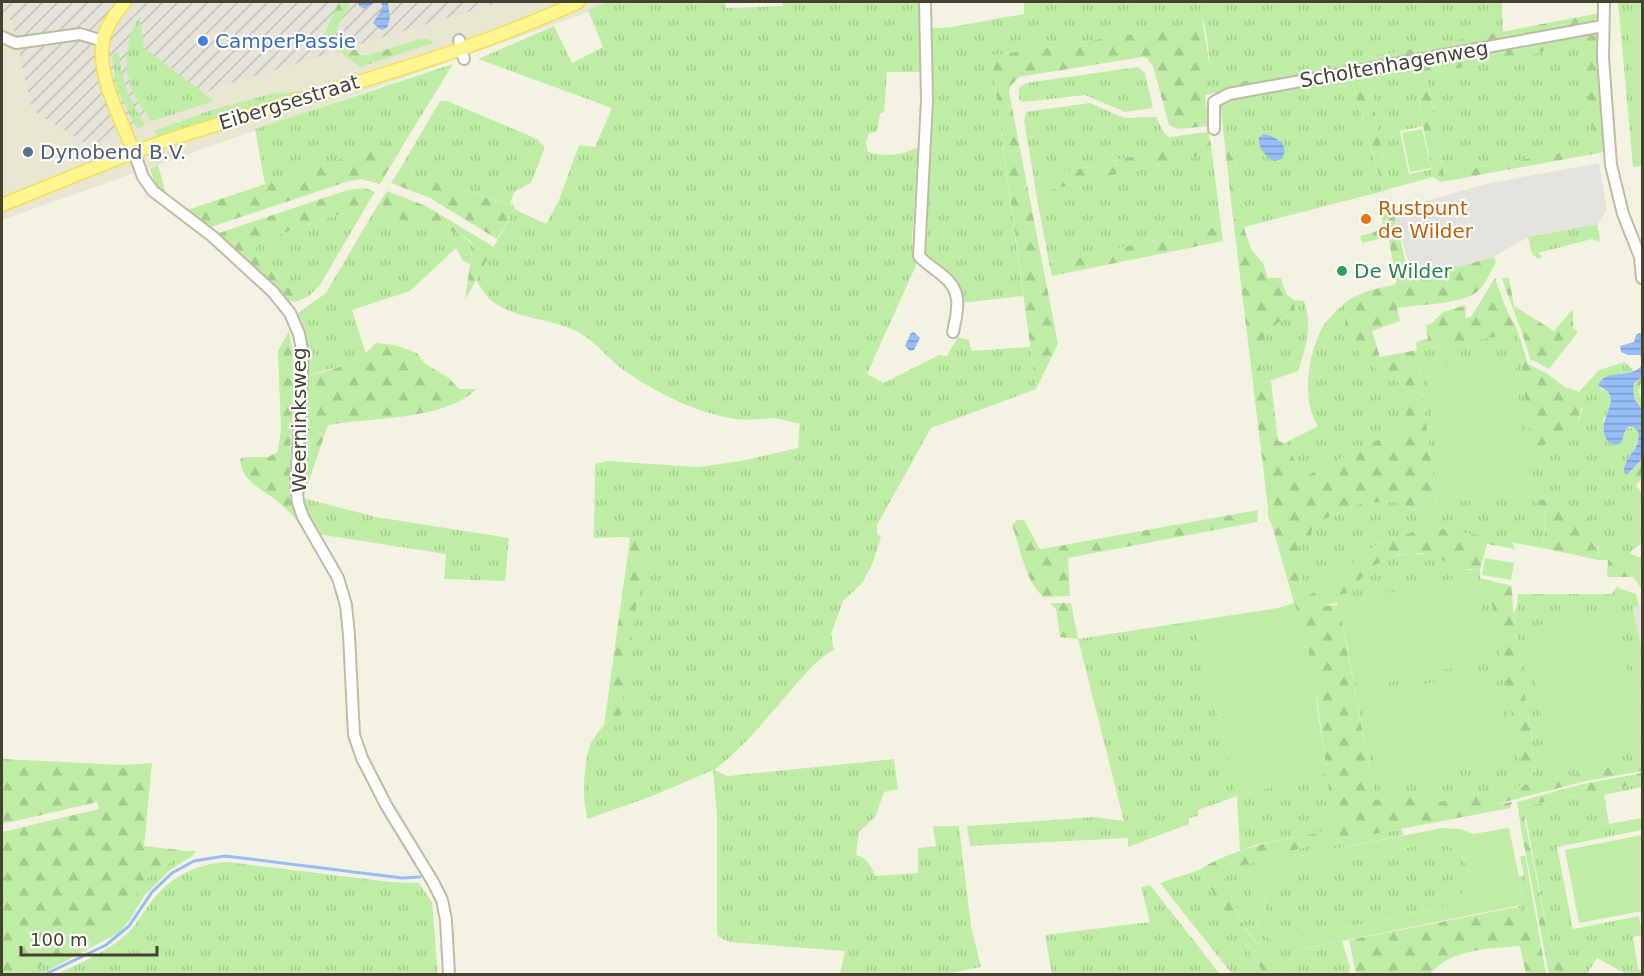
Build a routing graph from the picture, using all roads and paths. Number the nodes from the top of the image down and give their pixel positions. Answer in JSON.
{"nodes":[{"id":1,"x":125,"y":2,"type":"edge"},
{"id":2,"x":925,"y":2,"type":"edge"},
{"id":3,"x":1604,"y":2,"type":"edge"},
{"id":4,"x":572,"y":6,"type":"edge"},
{"id":5,"x":1603,"y":26,"type":"junction"},
{"id":6,"x":2,"y":37,"type":"edge"},
{"id":7,"x":103,"y":40,"type":"junction"},
{"id":8,"x":1214,"y":129,"type":"dead end"},
{"id":9,"x":134,"y":152,"type":"junction"},
{"id":10,"x":2,"y":205,"type":"edge"},
{"id":11,"x":1642,"y":278,"type":"edge"},
{"id":12,"x":953,"y":332,"type":"dead end"},
{"id":13,"x":449,"y":975,"type":"edge"}],
"edges":[{"from":1,"to":7,"type":"main road"},
{"from":2,"to":12,"type":"street"},
{"from":3,"to":5,"type":"street"},
{"from":4,"to":9,"type":"main road","name":"Eibergsestraat"},
{"from":5,"to":8,"type":"street","name":"Scholtenhagenweg"},
{"from":5,"to":11,"type":"street"},
{"from":6,"to":7,"type":"street"},
{"from":7,"to":9,"type":"main road"},
{"from":9,"to":10,"type":"main road","name":"Eibergsestraat"},
{"from":9,"to":13,"type":"street","name":"Weerninksweg"}]}
